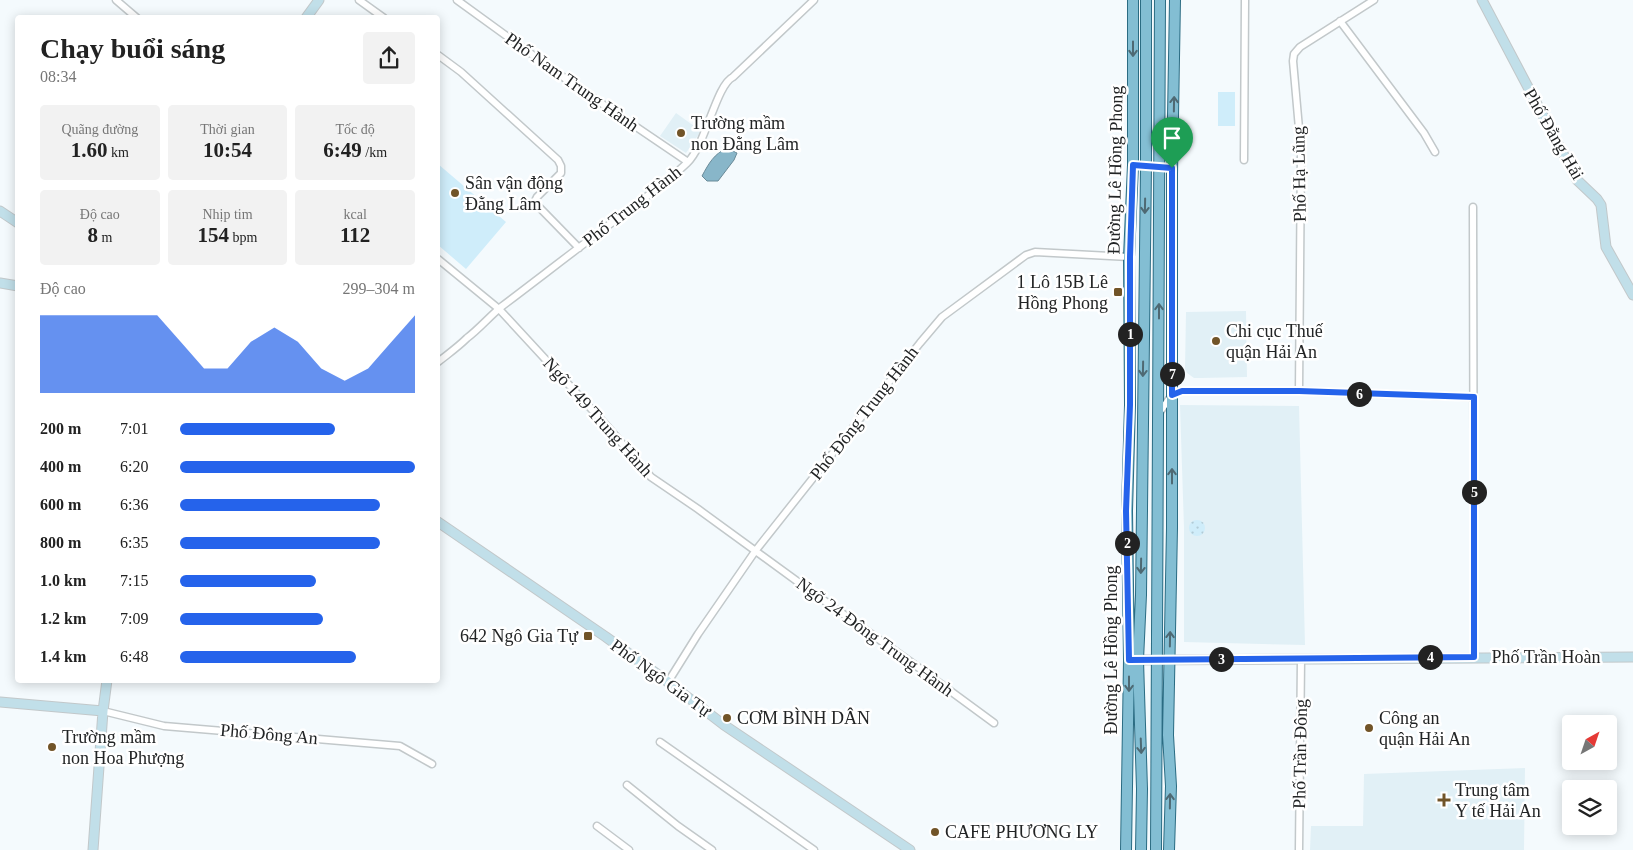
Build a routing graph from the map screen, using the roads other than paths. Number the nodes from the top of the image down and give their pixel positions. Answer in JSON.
{"nodes":[{"id":1,"x":116,"y":0,"type":"edge"},
{"id":2,"x":319,"y":0,"type":"edge"},
{"id":3,"x":359,"y":0,"type":"edge"},
{"id":4,"x":457,"y":0,"type":"edge"},
{"id":5,"x":814,"y":0,"type":"edge"},
{"id":6,"x":1133,"y":0,"type":"edge"},
{"id":7,"x":1146,"y":0,"type":"edge"},
{"id":8,"x":1160,"y":0,"type":"edge"},
{"id":9,"x":1175,"y":0,"type":"edge"},
{"id":10,"x":1245,"y":0,"type":"edge"},
{"id":11,"x":1374,"y":0,"type":"edge"},
{"id":12,"x":1482,"y":0,"type":"edge"},
{"id":13,"x":134,"y":15,"type":"edge"},
{"id":14,"x":308,"y":15,"type":"edge"},
{"id":15,"x":380,"y":15,"type":"edge"},
{"id":16,"x":1340,"y":21,"type":"junction"},
{"id":17,"x":440,"y":56,"type":"edge"},
{"id":18,"x":1435,"y":152,"type":"dead end"},
{"id":19,"x":1244,"y":160,"type":"dead end"},
{"id":20,"x":688,"y":162,"type":"junction"},
{"id":21,"x":1133,"y":165,"type":"junction"},
{"id":22,"x":1146,"y":166,"type":"junction"},
{"id":23,"x":1159,"y":167,"type":"junction"},
{"id":24,"x":1172,"y":168,"type":"junction"},
{"id":25,"x":1473,"y":207,"type":"dead end"},
{"id":26,"x":0,"y":211,"type":"edge"},
{"id":27,"x":15,"y":221,"type":"edge"},
{"id":28,"x":579,"y":248,"type":"junction"},
{"id":29,"x":1130,"y":257,"type":"junction"},
{"id":30,"x":440,"y":261,"type":"edge"},
{"id":31,"x":0,"y":283,"type":"edge"},
{"id":32,"x":15,"y":286,"type":"edge"},
{"id":33,"x":1633,"y":295,"type":"edge"},
{"id":34,"x":499,"y":308,"type":"junction"},
{"id":35,"x":440,"y":360,"type":"edge"},
{"id":36,"x":1299,"y":391,"type":"junction"},
{"id":37,"x":1172,"y":395,"type":"junction"},
{"id":38,"x":1474,"y":397,"type":"junction"},
{"id":39,"x":1158,"y":414,"type":"junction"},
{"id":40,"x":440,"y":523,"type":"edge"},
{"id":41,"x":756,"y":550,"type":"junction"},
{"id":42,"x":1474,"y":657,"type":"junction"},
{"id":43,"x":1633,"y":657,"type":"edge"},
{"id":44,"x":1169,"y":659,"type":"junction"},
{"id":45,"x":1301,"y":659,"type":"junction"},
{"id":46,"x":1134,"y":660,"type":"junction"},
{"id":47,"x":1156,"y":660,"type":"junction"},
{"id":48,"x":668,"y":682,"type":"junction"},
{"id":49,"x":107,"y":683,"type":"edge"},
{"id":50,"x":0,"y":702,"type":"edge"},
{"id":51,"x":103,"y":711,"type":"junction"},
{"id":52,"x":994,"y":724,"type":"dead end"},
{"id":53,"x":660,"y":742,"type":"dead end"},
{"id":54,"x":432,"y":764,"type":"dead end"},
{"id":55,"x":627,"y":785,"type":"dead end"},
{"id":56,"x":598,"y":826,"type":"dead end"},
{"id":57,"x":93,"y":850,"type":"edge"},
{"id":58,"x":629,"y":850,"type":"edge"},
{"id":59,"x":712,"y":850,"type":"edge"},
{"id":60,"x":814,"y":850,"type":"edge"},
{"id":61,"x":910,"y":850,"type":"edge"},
{"id":62,"x":1126,"y":850,"type":"edge"},
{"id":63,"x":1141,"y":850,"type":"edge"},
{"id":64,"x":1156,"y":850,"type":"edge"},
{"id":65,"x":1169,"y":850,"type":"edge"},
{"id":66,"x":1299,"y":850,"type":"edge"}],
"edges":[{"from":1,"to":13,"type":"street"},
{"from":2,"to":14,"type":"street"},
{"from":3,"to":15,"type":"street"},
{"from":4,"to":20,"type":"street","name":"Phố Nam Trung Hành"},
{"from":5,"to":20,"type":"street","name":"Phố Trung Hành"},
{"from":6,"to":21,"type":"main road","name":"Đường Lê Hồng Phong","one_way":true},
{"from":7,"to":22,"type":"main road","name":"Đường Lê Hồng Phong"},
{"from":8,"to":23,"type":"main road"},
{"from":24,"to":9,"type":"main road","one_way":true},
{"from":10,"to":19,"type":"street"},
{"from":11,"to":16,"type":"street","name":"Phố Hạ Lũng"},
{"from":12,"to":33,"type":"street","name":"Phố Đằng Hải"},
{"from":16,"to":18,"type":"street"},
{"from":16,"to":36,"type":"street","name":"Phố Hạ Lũng"},
{"from":17,"to":28,"type":"street"},
{"from":20,"to":28,"type":"street","name":"Phố Trung Hành"},
{"from":21,"to":22,"type":"main road"},
{"from":21,"to":29,"type":"main road","name":"Đường Lê Hồng Phong"},
{"from":22,"to":23,"type":"main road"},
{"from":22,"to":46,"type":"main road","name":"Đường Lê Hồng Phong","one_way":true},
{"from":23,"to":24,"type":"main road"},
{"from":39,"to":23,"type":"main road","one_way":true},
{"from":24,"to":37,"type":"main road"},
{"from":25,"to":38,"type":"street"},
{"from":26,"to":27,"type":"street"},
{"from":28,"to":34,"type":"street","name":"Phố Trung Hành"},
{"from":29,"to":41,"type":"street","name":"Phố Đông Trung Hành"},
{"from":29,"to":46,"type":"main road","name":"Đường Lê Hồng Phong"},
{"from":30,"to":34,"type":"street","name":"Ngõ 149 Trung Hành"},
{"from":31,"to":32,"type":"street"},
{"from":34,"to":35,"type":"street","name":"Phố Trung Hành"},
{"from":34,"to":41,"type":"street","name":"Ngõ 149 Trung Hành"},
{"from":36,"to":37,"type":"street"},
{"from":36,"to":38,"type":"street"},
{"from":37,"to":39,"type":"street"},
{"from":44,"to":37,"type":"main road","one_way":true},
{"from":38,"to":42,"type":"street"},
{"from":39,"to":47,"type":"main road"},
{"from":40,"to":48,"type":"street","name":"Phố Ngô Gia Tự"},
{"from":41,"to":48,"type":"street","name":"Phố Đông Trung Hành"},
{"from":41,"to":52,"type":"street","name":"Ngõ 24 Đông Trung Hành"},
{"from":42,"to":43,"type":"street","name":"Phố Trần Hoàn"},
{"from":42,"to":45,"type":"street","name":"Phố Trần Hoàn"},
{"from":44,"to":45,"type":"street","name":"Phố Trần Hoàn"},
{"from":44,"to":47,"type":"street","name":"Phố Trần Hoàn"},
{"from":65,"to":44,"type":"main road","one_way":true},
{"from":45,"to":66,"type":"street","name":"Phố Trần Đông"},
{"from":46,"to":47,"type":"street","name":"Phố Trần Hoàn"},
{"from":46,"to":62,"type":"main road","name":"Đường Lê Hồng Phong","one_way":true},
{"from":46,"to":63,"type":"main road","name":"Đường Lê Hồng Phong","one_way":true},
{"from":47,"to":64,"type":"main road"},
{"from":48,"to":61,"type":"street","name":"Phố Ngô Gia Tự"},
{"from":49,"to":51,"type":"street"},
{"from":50,"to":51,"type":"street"},
{"from":51,"to":54,"type":"street","name":"Phố Đông An"},
{"from":51,"to":57,"type":"street"},
{"from":53,"to":60,"type":"street"},
{"from":55,"to":59,"type":"street"},
{"from":56,"to":58,"type":"street"}]}
